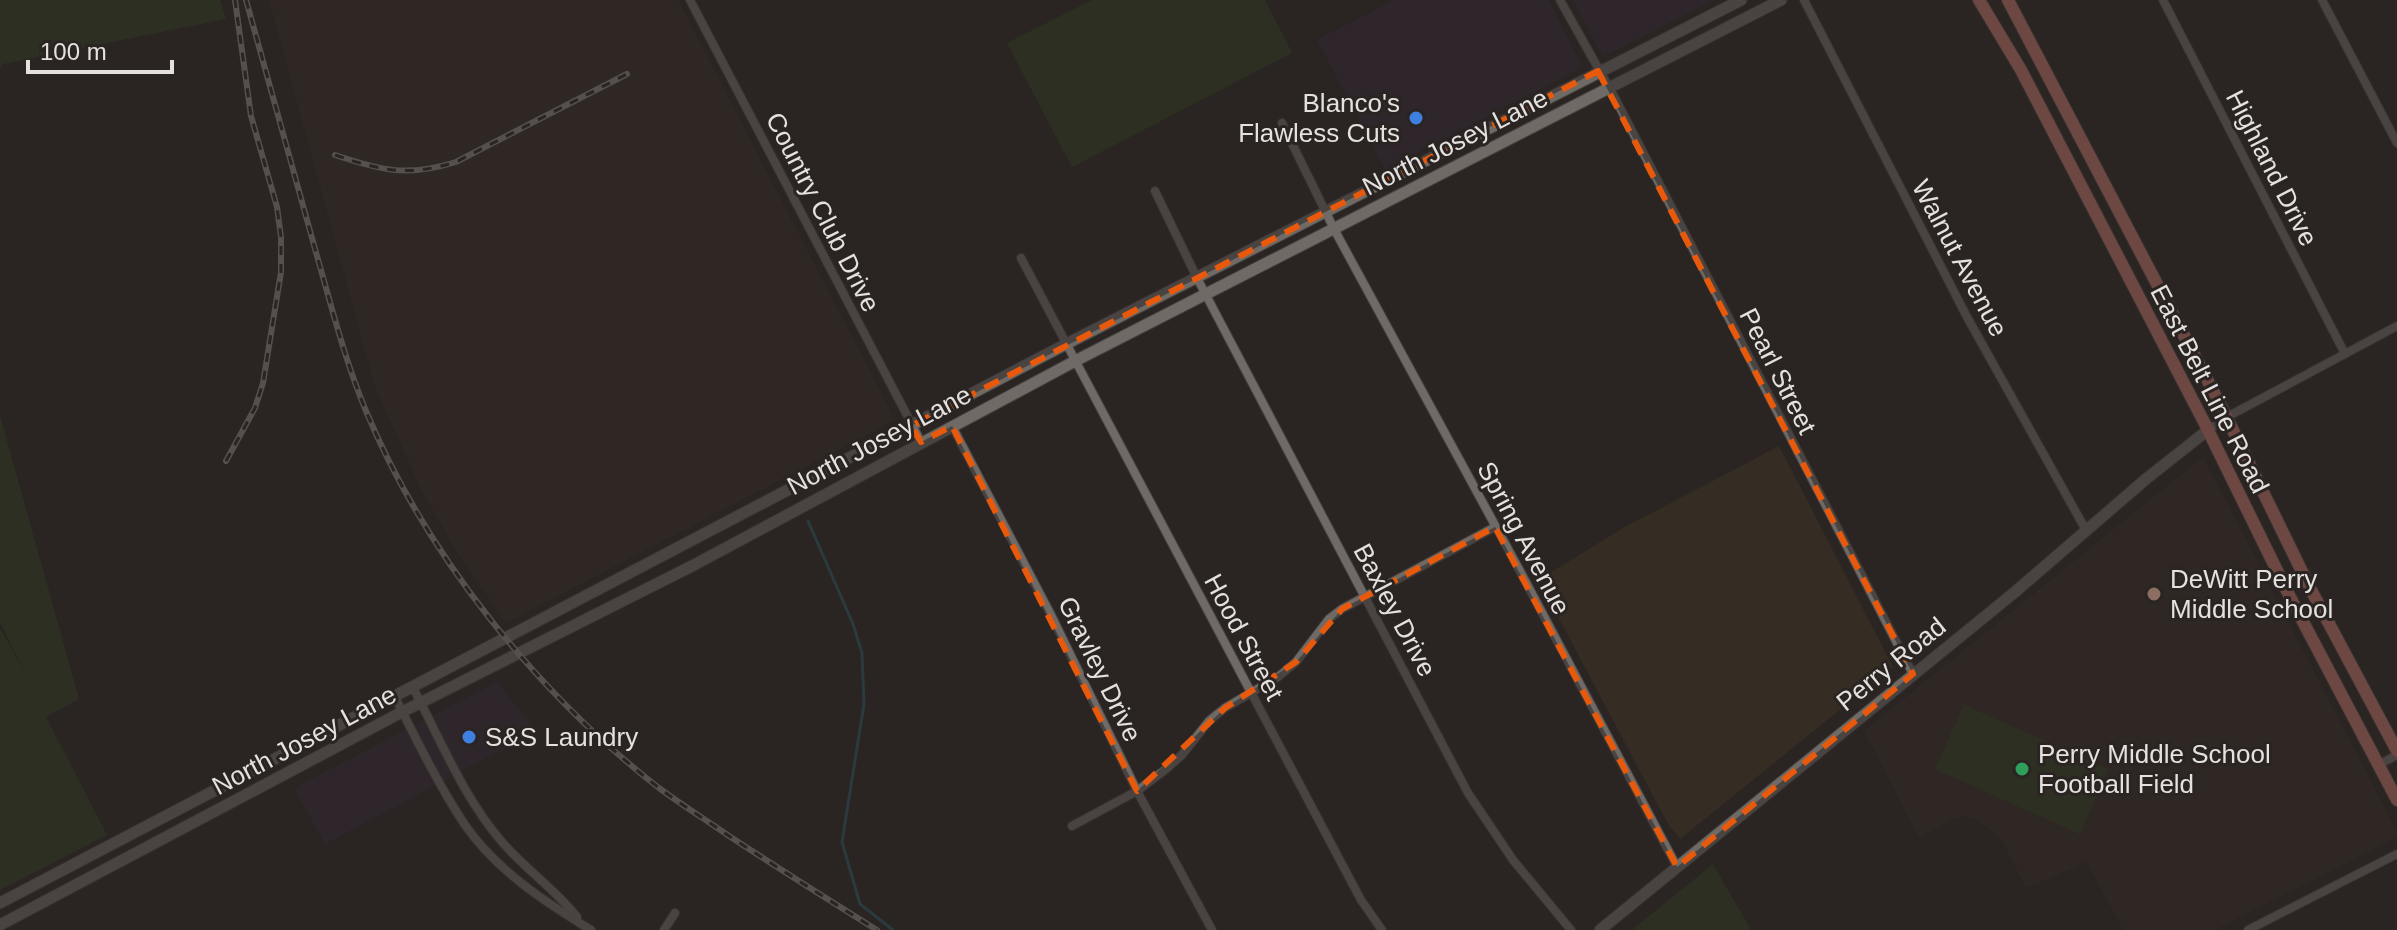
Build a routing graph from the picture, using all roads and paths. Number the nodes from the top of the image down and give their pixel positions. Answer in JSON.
{"nodes":[{"id":1,"x":690,"y":0,"type":"edge"},
{"id":2,"x":1560,"y":0,"type":"edge"},
{"id":3,"x":1741,"y":0,"type":"edge"},
{"id":4,"x":1781,"y":0,"type":"edge"},
{"id":5,"x":1804,"y":0,"type":"edge"},
{"id":6,"x":1979,"y":0,"type":"edge"},
{"id":7,"x":2008,"y":0,"type":"edge"},
{"id":8,"x":2163,"y":0,"type":"edge"},
{"id":9,"x":2322,"y":0,"type":"edge"},
{"id":10,"x":1598,"y":71,"type":"junction"},
{"id":11,"x":1608,"y":87,"type":"junction"},
{"id":12,"x":1282,"y":123,"type":"dead end"},
{"id":13,"x":2397,"y":143,"type":"edge"},
{"id":14,"x":1155,"y":191,"type":"dead end"},
{"id":15,"x":1325,"y":211,"type":"junction"},
{"id":16,"x":1334,"y":229,"type":"junction"},
{"id":17,"x":1021,"y":258,"type":"dead end"},
{"id":18,"x":1197,"y":278,"type":"junction"},
{"id":19,"x":1206,"y":294,"type":"junction"},
{"id":20,"x":2397,"y":326,"type":"edge"},
{"id":21,"x":1068,"y":343,"type":"junction"},
{"id":22,"x":2345,"y":354,"type":"junction"},
{"id":23,"x":1077,"y":360,"type":"junction"},
{"id":24,"x":2227,"y":417,"type":"junction"},
{"id":25,"x":911,"y":426,"type":"junction"},
{"id":26,"x":952,"y":426,"type":"junction"},
{"id":27,"x":2208,"y":430,"type":"junction"},
{"id":28,"x":921,"y":442,"type":"junction"},
{"id":29,"x":1495,"y":527,"type":"junction"},
{"id":30,"x":2087,"y":532,"type":"junction"},
{"id":31,"x":1365,"y":597,"type":"junction"},
{"id":32,"x":1913,"y":674,"type":"junction"},
{"id":33,"x":412,"y":686,"type":"junction"},
{"id":34,"x":1251,"y":694,"type":"junction"},
{"id":35,"x":394,"y":695,"type":"junction"},
{"id":36,"x":421,"y":703,"type":"junction"},
{"id":37,"x":402,"y":712,"type":"junction"},
{"id":38,"x":2397,"y":753,"type":"edge"},
{"id":39,"x":2378,"y":765,"type":"junction"},
{"id":40,"x":1137,"y":791,"type":"junction"},
{"id":41,"x":2397,"y":800,"type":"edge"},
{"id":42,"x":1072,"y":826,"type":"dead end"},
{"id":43,"x":2397,"y":854,"type":"edge"},
{"id":44,"x":1677,"y":867,"type":"junction"},
{"id":45,"x":0,"y":903,"type":"edge"},
{"id":46,"x":675,"y":913,"type":"dead end"},
{"id":47,"x":0,"y":925,"type":"edge"},
{"id":48,"x":580,"y":927,"type":"edge"},
{"id":49,"x":2252,"y":929,"type":"edge"},
{"id":50,"x":591,"y":930,"type":"edge"},
{"id":51,"x":664,"y":930,"type":"edge"},
{"id":52,"x":1212,"y":930,"type":"edge"},
{"id":53,"x":1382,"y":930,"type":"edge"},
{"id":54,"x":1571,"y":930,"type":"edge"},
{"id":55,"x":1600,"y":930,"type":"edge"}],
"edges":[{"from":1,"to":25,"type":"street","name":"Country Club Drive"},
{"from":2,"to":10,"type":"street","name":"Pearl Street"},
{"from":3,"to":10,"type":"main road","name":"North Josey Lane"},
{"from":4,"to":11,"type":"main road","name":"North Josey Lane"},
{"from":5,"to":30,"type":"street","name":"Walnut Avenue"},
{"from":6,"to":27,"type":"main road","name":"East Belt Line Road"},
{"from":7,"to":24,"type":"main road","name":"East Belt Line Road"},
{"from":8,"to":22,"type":"street","name":"Highland Drive"},
{"from":9,"to":13,"type":"street"},
{"from":10,"to":11,"type":"street","name":"Pearl Street"},
{"from":10,"to":15,"type":"main road","name":"North Josey Lane"},
{"from":11,"to":16,"type":"main road","name":"North Josey Lane"},
{"from":11,"to":32,"type":"street","name":"Pearl Street"},
{"from":12,"to":15,"type":"street","name":"Spring Avenue"},
{"from":14,"to":18,"type":"street","name":"Baxley Drive"},
{"from":15,"to":16,"type":"street","name":"Spring Avenue"},
{"from":15,"to":18,"type":"main road","name":"North Josey Lane"},
{"from":16,"to":19,"type":"main road","name":"North Josey Lane"},
{"from":16,"to":29,"type":"street","name":"Spring Avenue"},
{"from":17,"to":21,"type":"street","name":"Hood Street"},
{"from":18,"to":19,"type":"street","name":"Baxley Drive"},
{"from":18,"to":21,"type":"main road","name":"North Josey Lane"},
{"from":19,"to":23,"type":"main road","name":"North Josey Lane"},
{"from":19,"to":31,"type":"street","name":"Baxley Drive"},
{"from":20,"to":22,"type":"street"},
{"from":21,"to":23,"type":"street","name":"Hood Street"},
{"from":21,"to":25,"type":"main road","name":"North Josey Lane"},
{"from":22,"to":24,"type":"street"},
{"from":23,"to":26,"type":"main road","name":"North Josey Lane"},
{"from":23,"to":34,"type":"street","name":"Hood Street"},
{"from":24,"to":27,"type":"street"},
{"from":24,"to":38,"type":"main road","name":"East Belt Line Road"},
{"from":25,"to":28,"type":"street","name":"Country Club Drive"},
{"from":25,"to":33,"type":"main road","name":"North Josey Lane"},
{"from":26,"to":28,"type":"main road","name":"North Josey Lane"},
{"from":26,"to":40,"type":"street","name":"Gravley Drive"},
{"from":27,"to":30,"type":"main road","name":"Perry Road"},
{"from":27,"to":39,"type":"main road","name":"East Belt Line Road"},
{"from":28,"to":36,"type":"main road","name":"North Josey Lane"},
{"from":29,"to":31,"type":"street"},
{"from":29,"to":44,"type":"street","name":"Spring Avenue"},
{"from":30,"to":32,"type":"main road","name":"Perry Road"},
{"from":31,"to":34,"type":"street"},
{"from":31,"to":54,"type":"street","name":"Baxley Drive"},
{"from":32,"to":44,"type":"main road","name":"Perry Road"},
{"from":33,"to":35,"type":"main road","name":"North Josey Lane"},
{"from":33,"to":36,"type":"street"},
{"from":34,"to":40,"type":"street"},
{"from":34,"to":53,"type":"street","name":"Hood Street"},
{"from":35,"to":37,"type":"street"},
{"from":35,"to":45,"type":"main road","name":"North Josey Lane"},
{"from":36,"to":37,"type":"main road","name":"North Josey Lane"},
{"from":36,"to":48,"type":"street"},
{"from":37,"to":47,"type":"main road","name":"North Josey Lane"},
{"from":37,"to":48,"type":"street"},
{"from":38,"to":39,"type":"street"},
{"from":39,"to":41,"type":"main road","name":"East Belt Line Road"},
{"from":40,"to":42,"type":"street"},
{"from":40,"to":52,"type":"street","name":"Gravley Drive"},
{"from":43,"to":49,"type":"street"},
{"from":44,"to":55,"type":"main road","name":"Perry Road"},
{"from":46,"to":51,"type":"street"},
{"from":48,"to":50,"type":"street"}]}
